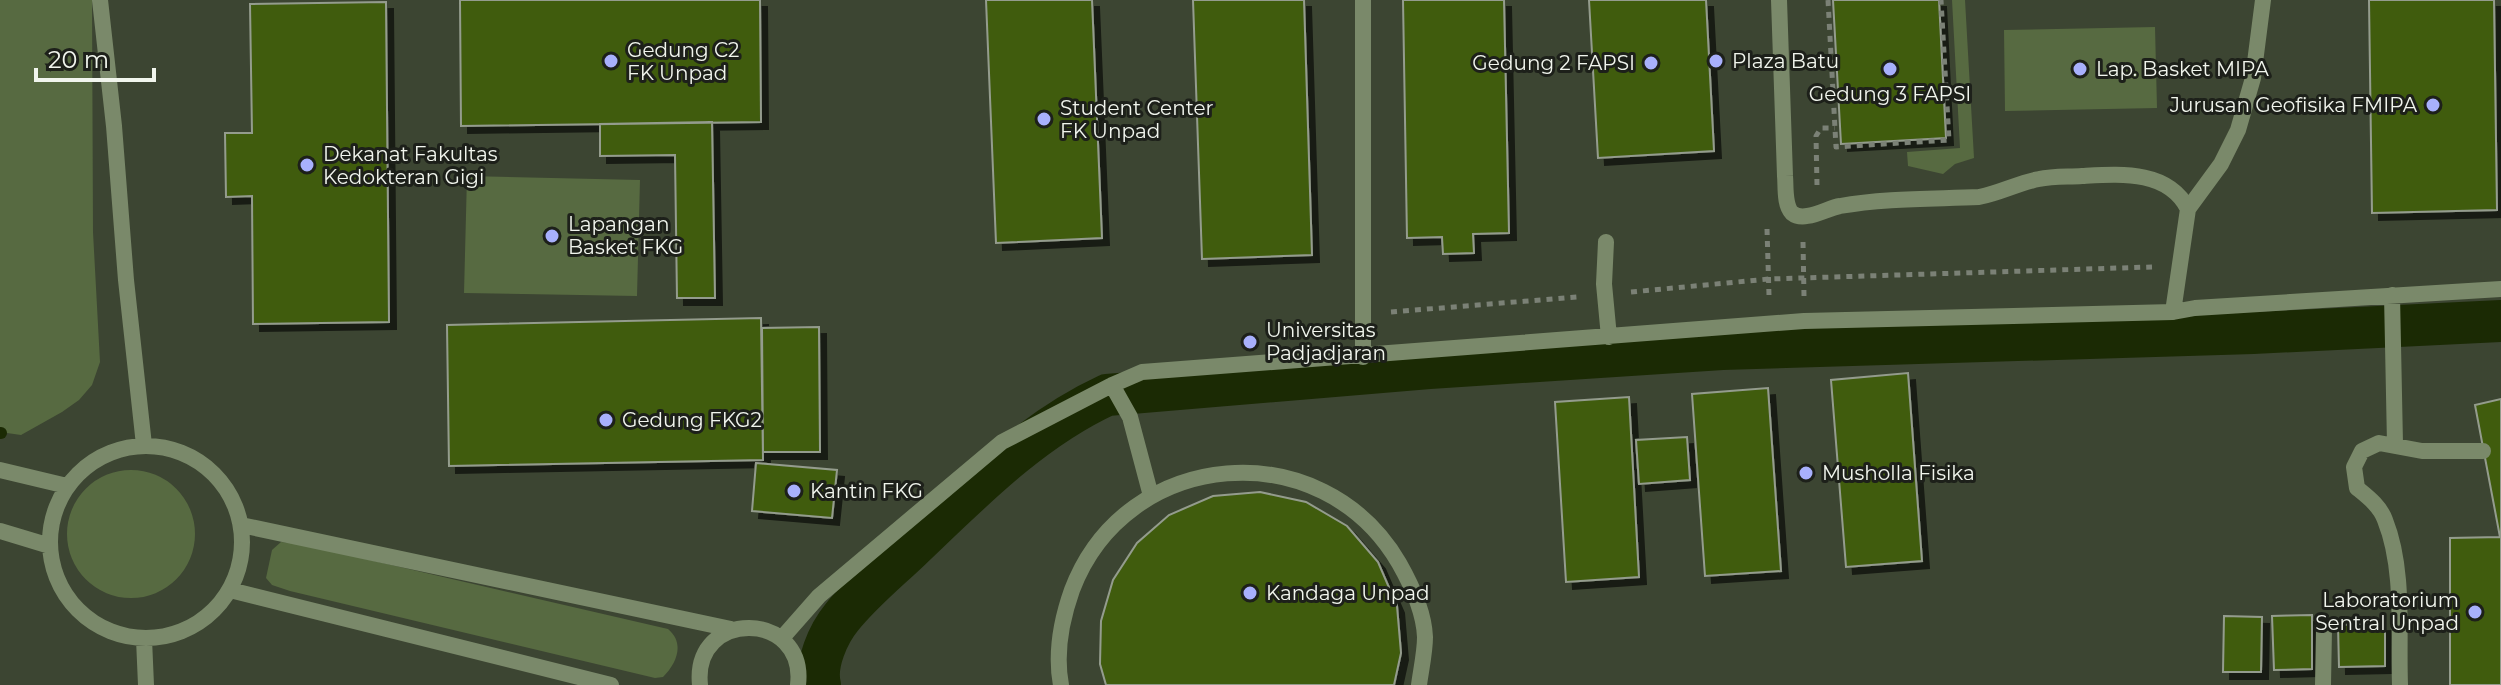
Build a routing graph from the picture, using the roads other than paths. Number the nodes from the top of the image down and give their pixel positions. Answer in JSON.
{"nodes":[{"id":1,"x":100,"y":0,"type":"edge"},
{"id":2,"x":1363,"y":0,"type":"edge"},
{"id":3,"x":1779,"y":0,"type":"edge"},
{"id":4,"x":2263,"y":0,"type":"edge"},
{"id":5,"x":2188,"y":209,"type":"junction"},
{"id":6,"x":1606,"y":242,"type":"dead end"},
{"id":7,"x":2501,"y":289,"type":"edge"},
{"id":8,"x":2392,"y":295,"type":"junction"},
{"id":9,"x":2173,"y":312,"type":"junction"},
{"id":10,"x":1609,"y":337,"type":"junction"},
{"id":11,"x":1363,"y":357,"type":"junction"},
{"id":12,"x":1112,"y":385,"type":"junction"},
{"id":13,"x":2395,"y":444,"type":"junction"},
{"id":14,"x":144,"y":445,"type":"junction"},
{"id":15,"x":2483,"y":451,"type":"dead end"},
{"id":16,"x":0,"y":470,"type":"edge"},
{"id":17,"x":67,"y":486,"type":"junction"},
{"id":18,"x":1151,"y":496,"type":"junction"},
{"id":19,"x":241,"y":525,"type":"junction"},
{"id":20,"x":0,"y":531,"type":"edge"},
{"id":21,"x":50,"y":546,"type":"junction"},
{"id":22,"x":230,"y":590,"type":"junction"},
{"id":23,"x":731,"y":629,"type":"junction"},
{"id":24,"x":2324,"y":629,"type":"dead end"},
{"id":25,"x":782,"y":638,"type":"junction"},
{"id":26,"x":144,"y":639,"type":"junction"},
{"id":27,"x":146,"y":685,"type":"edge"},
{"id":28,"x":611,"y":685,"type":"edge"},
{"id":29,"x":700,"y":685,"type":"edge"},
{"id":30,"x":798,"y":685,"type":"edge"},
{"id":31,"x":1061,"y":685,"type":"edge"},
{"id":32,"x":1419,"y":685,"type":"edge"},
{"id":33,"x":2323,"y":685,"type":"edge"},
{"id":34,"x":2400,"y":685,"type":"edge"}],
"edges":[{"from":1,"to":14,"type":"lane"},
{"from":2,"to":11,"type":"lane"},
{"from":3,"to":5,"type":"lane"},
{"from":4,"to":5,"type":"lane"},
{"from":5,"to":9,"type":"lane"},
{"from":6,"to":10,"type":"lane"},
{"from":7,"to":8,"type":"lane"},
{"from":8,"to":9,"type":"lane"},
{"from":8,"to":13,"type":"lane"},
{"from":9,"to":10,"type":"lane"},
{"from":10,"to":11,"type":"lane"},
{"from":11,"to":12,"type":"lane"},
{"from":12,"to":18,"type":"lane"},
{"from":12,"to":25,"type":"lane"},
{"from":13,"to":15,"type":"lane"},
{"from":13,"to":34,"type":"lane"},
{"from":14,"to":17,"type":"lane"},
{"from":14,"to":19,"type":"lane"},
{"from":16,"to":17,"type":"lane"},
{"from":17,"to":21,"type":"lane"},
{"from":18,"to":31,"type":"lane"},
{"from":18,"to":32,"type":"lane"},
{"from":19,"to":22,"type":"lane"},
{"from":19,"to":23,"type":"lane"},
{"from":20,"to":21,"type":"lane"},
{"from":21,"to":26,"type":"lane"},
{"from":22,"to":26,"type":"lane"},
{"from":22,"to":28,"type":"lane"},
{"from":23,"to":25,"type":"lane"},
{"from":23,"to":29,"type":"lane"},
{"from":24,"to":33,"type":"lane"},
{"from":25,"to":30,"type":"lane"},
{"from":26,"to":27,"type":"lane"}]}
